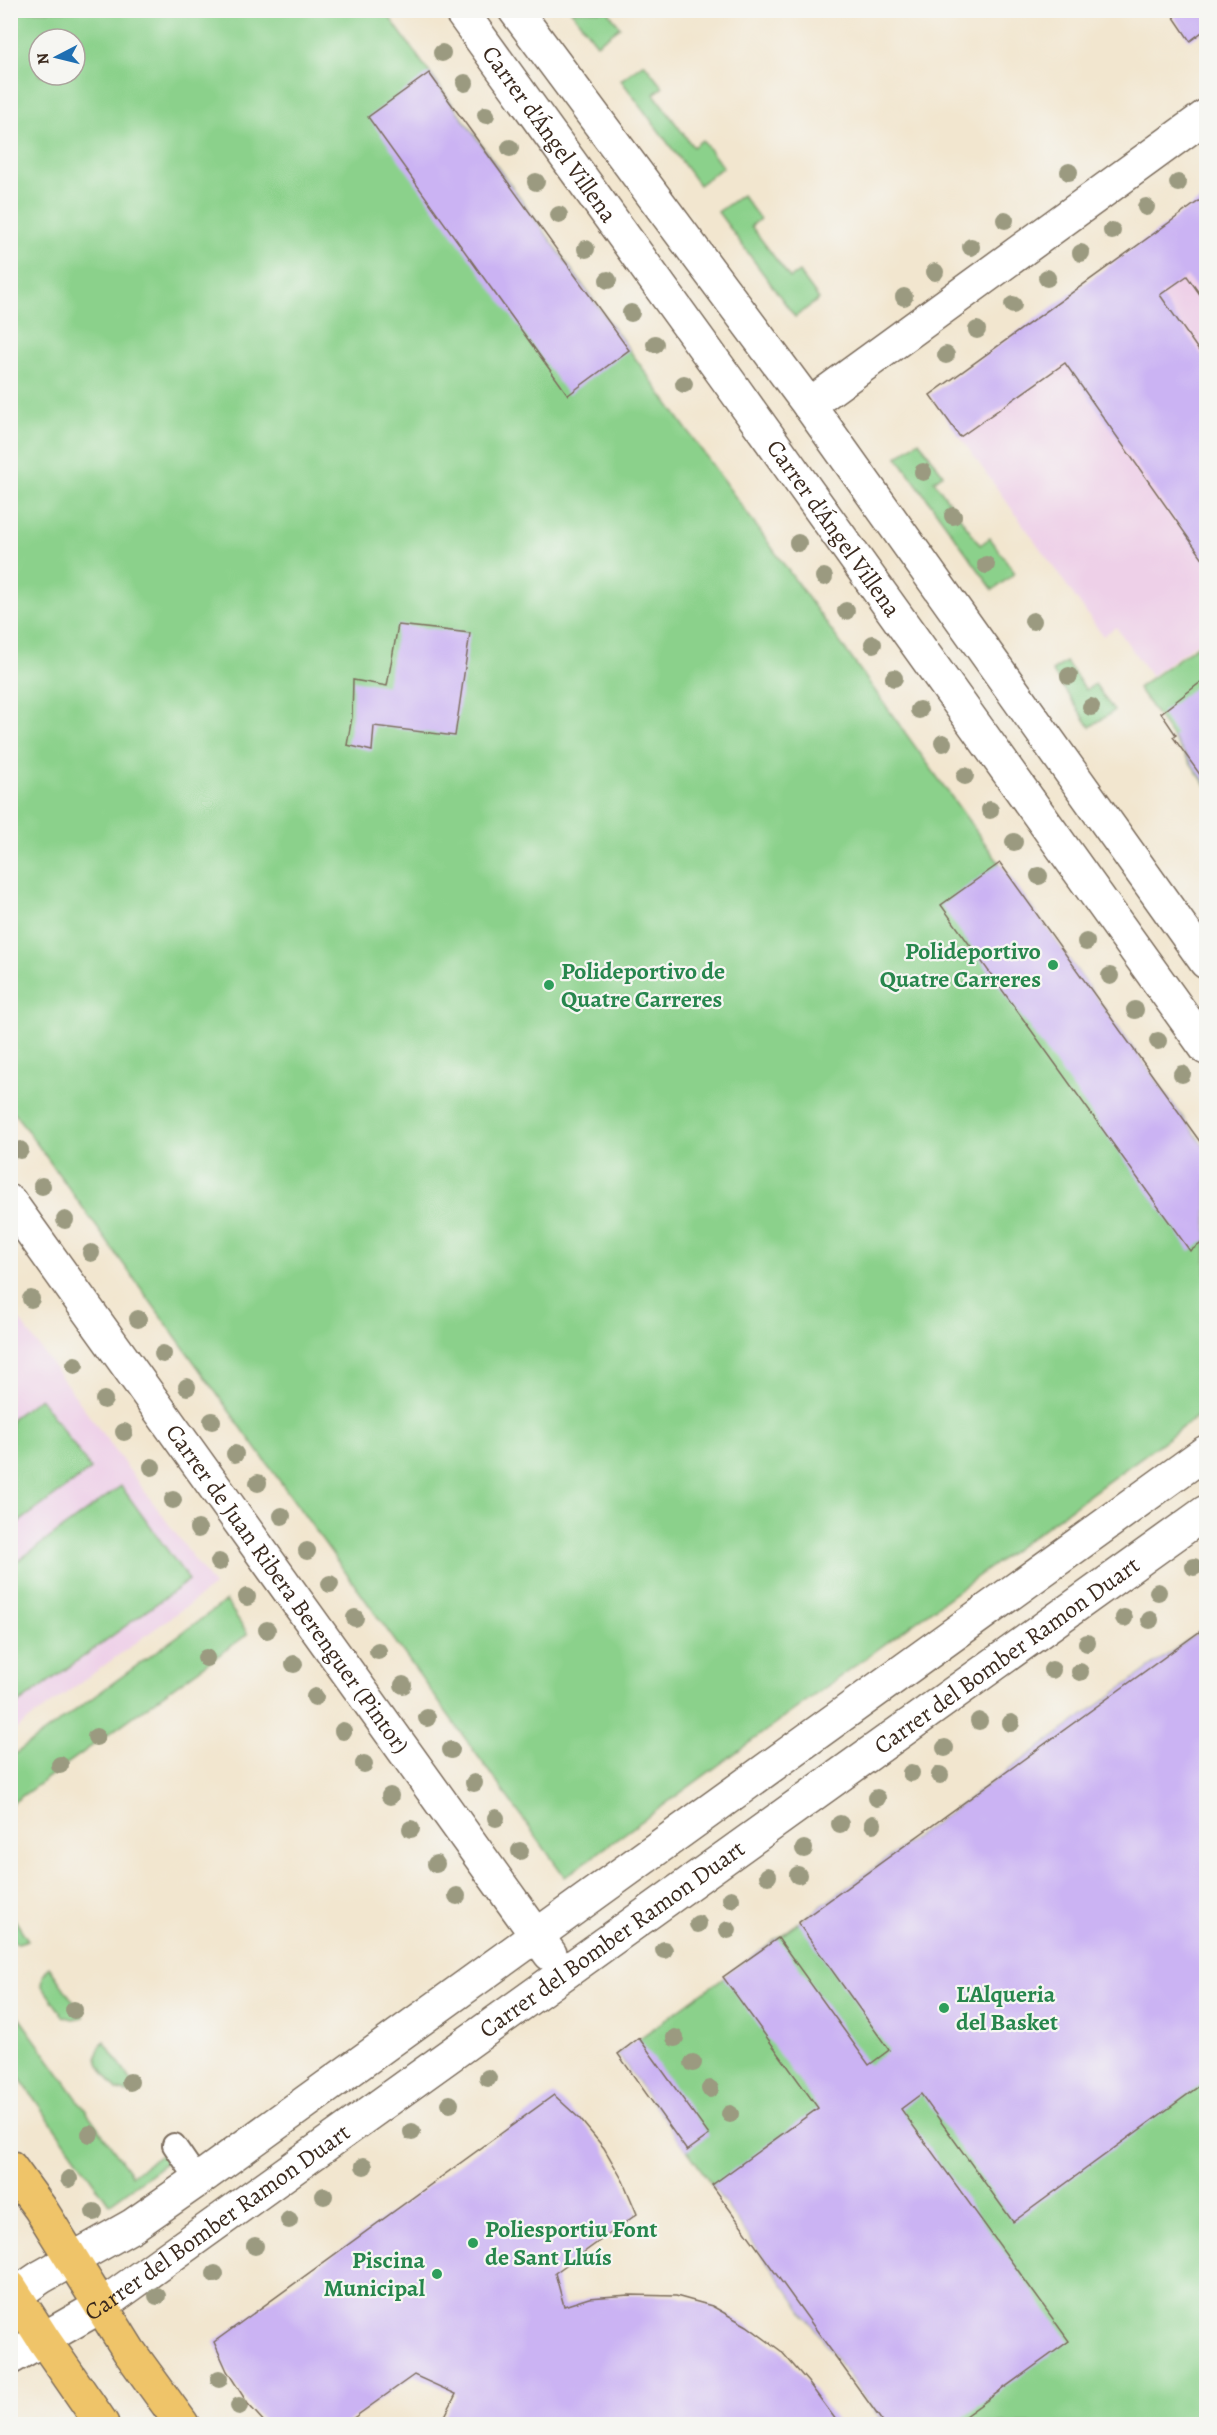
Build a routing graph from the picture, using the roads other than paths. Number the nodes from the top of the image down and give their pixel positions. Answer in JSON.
{"nodes":[{"id":1,"x":460,"y":10,"type":"edge"},
{"id":2,"x":515,"y":10,"type":"edge"},
{"id":3,"x":1206,"y":116,"type":"edge"},
{"id":4,"x":808,"y":405,"type":"junction"},
{"id":5,"x":1206,"y":962,"type":"edge"},
{"id":6,"x":1206,"y":1048,"type":"edge"},
{"id":7,"x":10,"y":1202,"type":"edge"},
{"id":8,"x":1206,"y":1452,"type":"edge"},
{"id":9,"x":1206,"y":1512,"type":"edge"},
{"id":10,"x":537,"y":1936,"type":"junction"},
{"id":11,"x":564,"y":1974,"type":"junction"},
{"id":12,"x":174,"y":2145,"type":"dead end"},
{"id":13,"x":10,"y":2167,"type":"edge"},
{"id":14,"x":198,"y":2180,"type":"junction"},
{"id":15,"x":73,"y":2259,"type":"junction"},
{"id":16,"x":12,"y":2292,"type":"edge"},
{"id":17,"x":101,"y":2306,"type":"junction"},
{"id":18,"x":44,"y":2340,"type":"junction"},
{"id":19,"x":10,"y":2358,"type":"edge"},
{"id":20,"x":102,"y":2424,"type":"edge"},
{"id":21,"x":182,"y":2424,"type":"edge"}],
"edges":[{"from":1,"to":6,"type":"street","name":"Carrer d'Ángel Villena"},
{"from":2,"to":4,"type":"street","name":"Carrer d'Ángel Villena"},
{"from":3,"to":4,"type":"street"},
{"from":4,"to":5,"type":"street","name":"Carrer d'Ángel Villena"},
{"from":7,"to":10,"type":"street","name":"Carrer de Juan Ribera Berenguer (Pintor)"},
{"from":8,"to":10,"type":"street","name":"Carrer del Bomber Ramon Duart"},
{"from":9,"to":11,"type":"street","name":"Carrer del Bomber Ramon Duart"},
{"from":10,"to":11,"type":"street","name":"Carrer de Juan Ribera Berenguer (Pintor)"},
{"from":10,"to":14,"type":"street","name":"Carrer del Bomber Ramon Duart"},
{"from":11,"to":17,"type":"street","name":"Carrer del Bomber Ramon Duart"},
{"from":12,"to":14,"type":"lane"},
{"from":13,"to":15,"type":"main road"},
{"from":14,"to":15,"type":"street","name":"Carrer del Bomber Ramon Duart"},
{"from":15,"to":16,"type":"street","name":"Carrer del Bomber Ramon Duart"},
{"from":15,"to":17,"type":"main road"},
{"from":16,"to":18,"type":"main road"},
{"from":17,"to":18,"type":"street","name":"Carrer del Bomber Ramon Duart"},
{"from":17,"to":21,"type":"main road"},
{"from":18,"to":19,"type":"street","name":"Carrer del Bomber Ramon Duart"},
{"from":18,"to":20,"type":"main road"}]}
